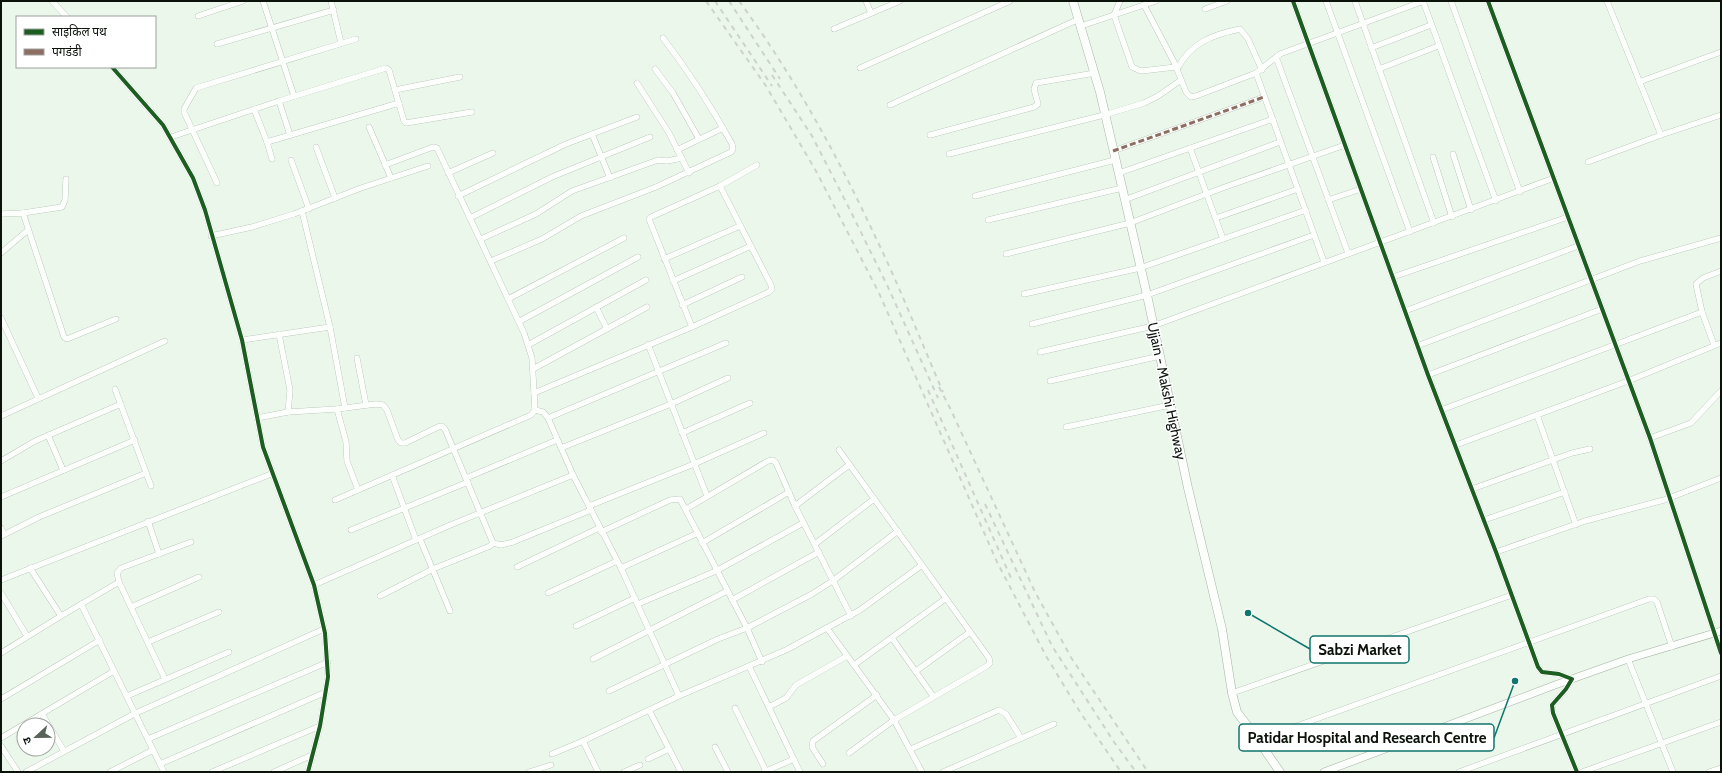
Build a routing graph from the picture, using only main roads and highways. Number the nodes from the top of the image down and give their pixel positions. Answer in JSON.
{"nodes":[{"id":1,"x":1073,"y":1,"type":"edge"},
{"id":2,"x":1280,"y":772,"type":"edge"}],
"edges":[{"from":1,"to":2,"type":"main road","name":"Ujjain - Makshi Highway"}]}
